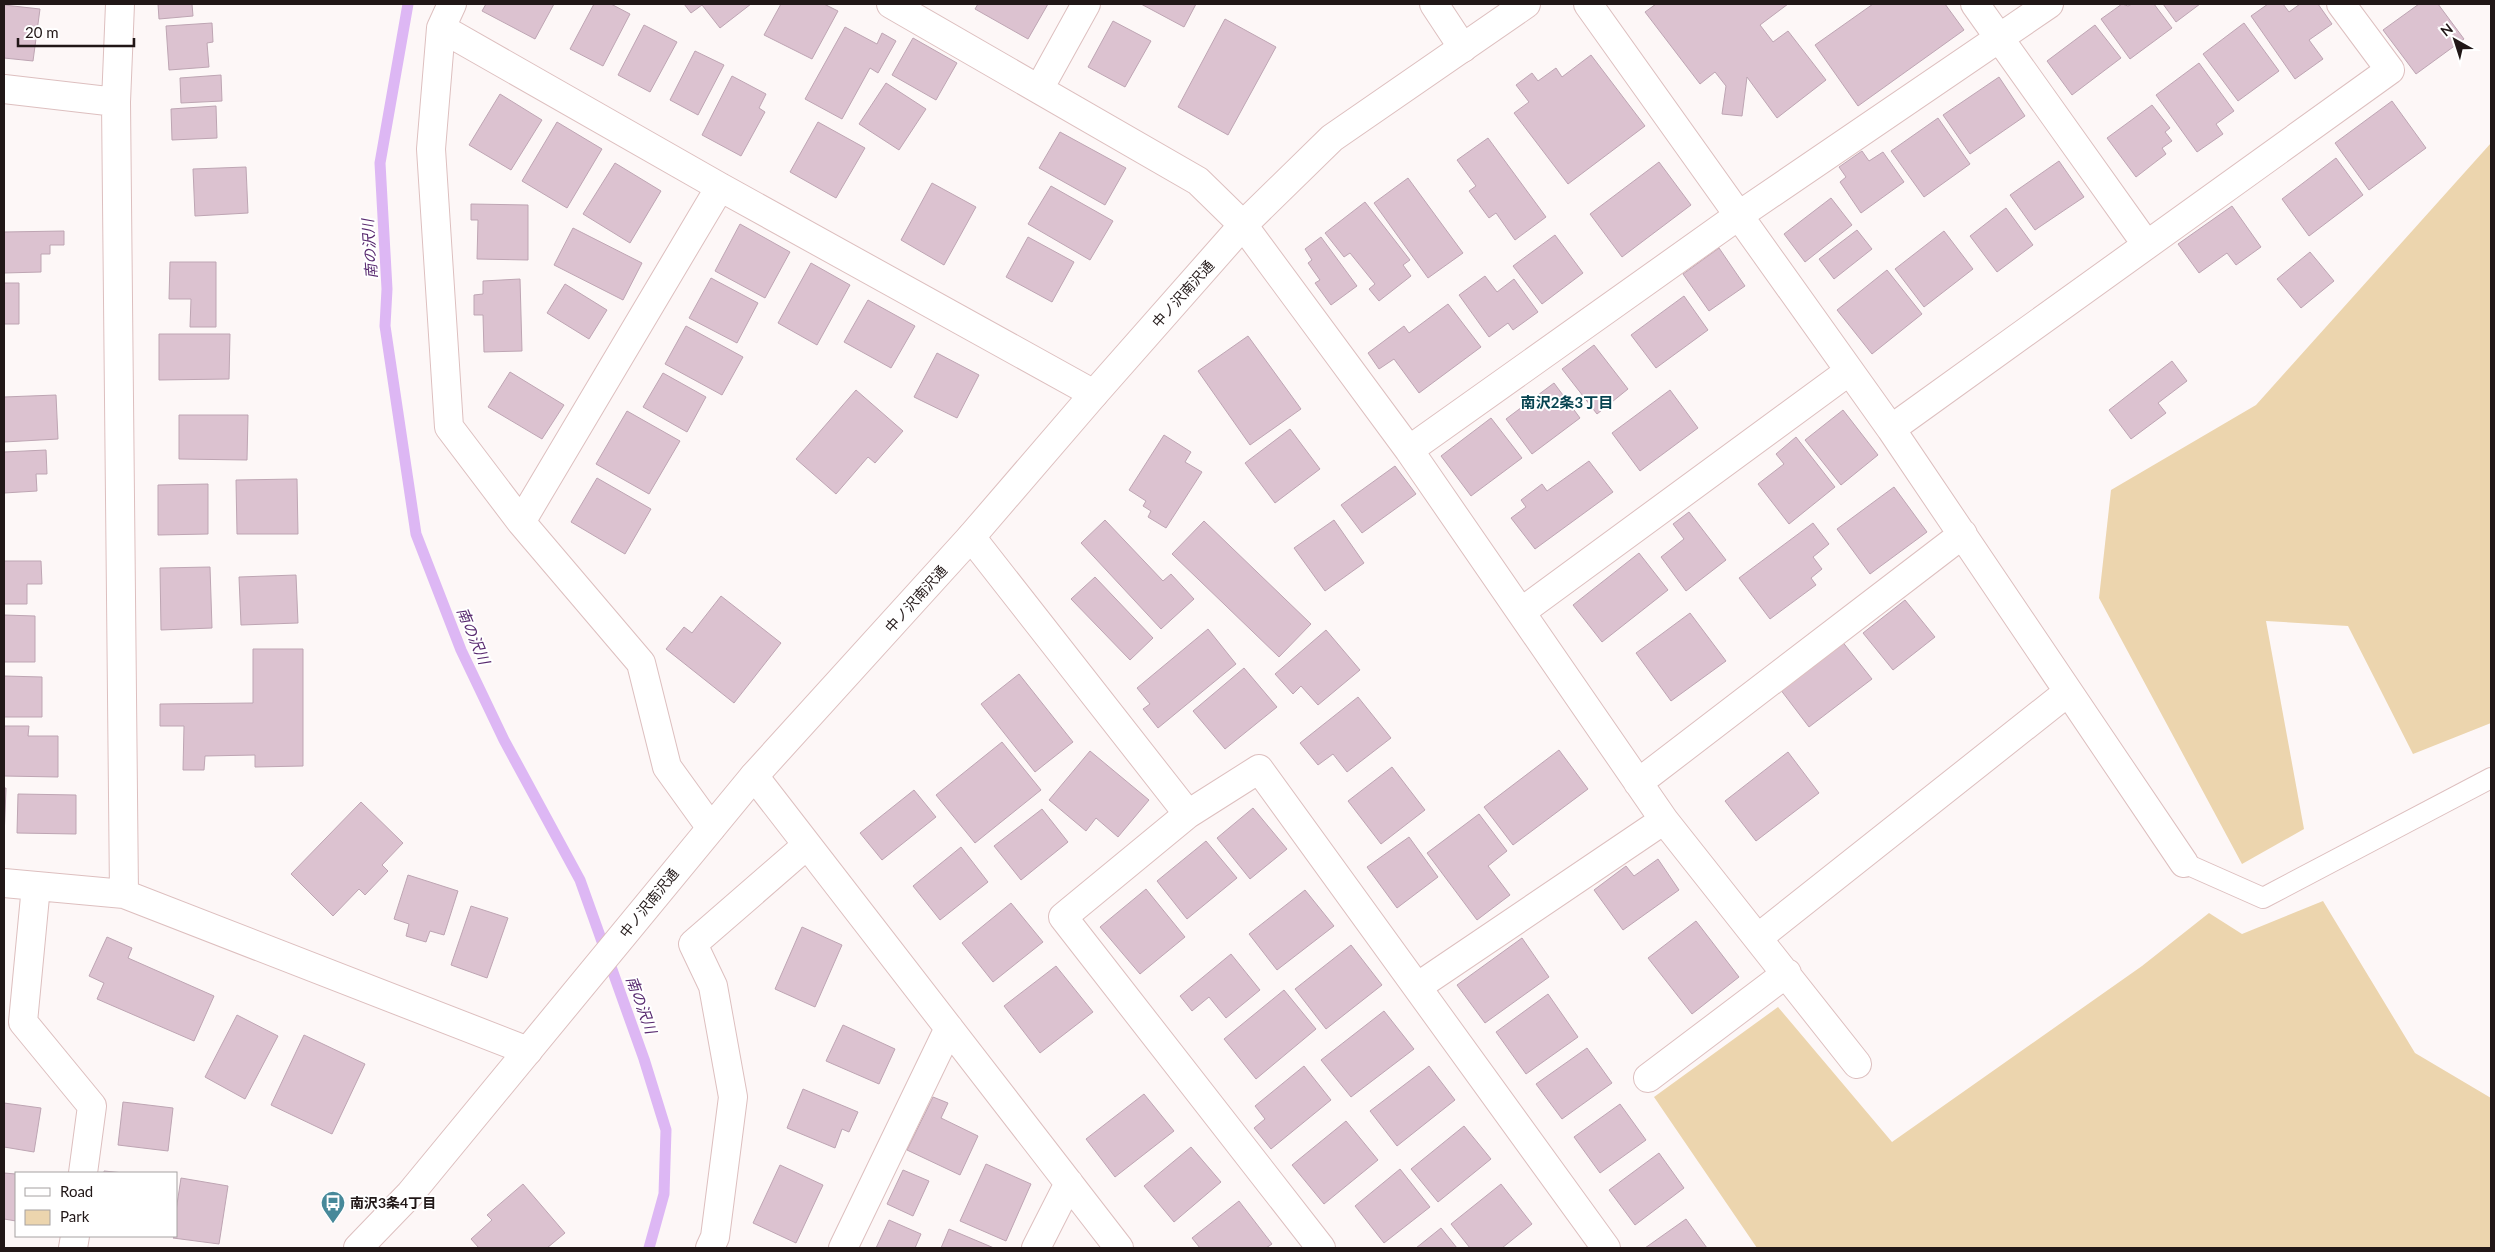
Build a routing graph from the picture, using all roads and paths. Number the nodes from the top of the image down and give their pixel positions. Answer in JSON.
{"nodes":[{"id":1,"x":120,"y":4,"type":"edge"},
{"id":2,"x":891,"y":4,"type":"edge"},
{"id":3,"x":1086,"y":4,"type":"edge"},
{"id":4,"x":1434,"y":4,"type":"edge"},
{"id":5,"x":1526,"y":4,"type":"edge"},
{"id":6,"x":1588,"y":4,"type":"edge"},
{"id":7,"x":1975,"y":4,"type":"edge"},
{"id":8,"x":2049,"y":4,"type":"edge"},
{"id":9,"x":2342,"y":4,"type":"edge"},
{"id":10,"x":447,"y":16,"type":"edge"},
{"id":11,"x":2000,"y":38,"type":"junction"},
{"id":12,"x":1463,"y":48,"type":"junction"},
{"id":13,"x":4,"y":89,"type":"edge"},
{"id":14,"x":1039,"y":89,"type":"junction"},
{"id":15,"x":116,"y":102,"type":"junction"},
{"id":16,"x":720,"y":187,"type":"junction"},
{"id":17,"x":1738,"y":216,"type":"junction"},
{"id":18,"x":1244,"y":225,"type":"junction"},
{"id":19,"x":2146,"y":244,"type":"junction"},
{"id":20,"x":1848,"y":372,"type":"junction"},
{"id":21,"x":1094,"y":394,"type":"junction"},
{"id":22,"x":1891,"y":429,"type":"junction"},
{"id":23,"x":1409,"y":450,"type":"junction"},
{"id":24,"x":521,"y":522,"type":"junction"},
{"id":25,"x":1962,"y":534,"type":"junction"},
{"id":26,"x":971,"y":537,"type":"junction"},
{"id":27,"x":1521,"y":612,"type":"junction"},
{"id":28,"x":2068,"y":692,"type":"junction"},
{"id":29,"x":754,"y":776,"type":"junction"},
{"id":30,"x":2491,"y":778,"type":"edge"},
{"id":31,"x":1638,"y":783,"type":"junction"},
{"id":32,"x":1188,"y":814,"type":"junction"},
{"id":33,"x":1664,"y":820,"type":"junction"},
{"id":34,"x":711,"y":828,"type":"junction"},
{"id":35,"x":807,"y":845,"type":"junction"},
{"id":36,"x":2184,"y":863,"type":"joint"},
{"id":37,"x":4,"y":883,"type":"edge"},
{"id":38,"x":36,"y":886,"type":"junction"},
{"id":39,"x":124,"y":894,"type":"junction"},
{"id":40,"x":1759,"y":937,"type":"junction"},
{"id":41,"x":1787,"y":974,"type":"junction"},
{"id":42,"x":1417,"y":987,"type":"junction"},
{"id":43,"x":948,"y":1028,"type":"junction"},
{"id":44,"x":528,"y":1051,"type":"junction"},
{"id":45,"x":1857,"y":1064,"type":"dead end"},
{"id":46,"x":1648,"y":1078,"type":"dead end"},
{"id":47,"x":83,"y":1172,"type":"edge"},
{"id":48,"x":1068,"y":1183,"type":"junction"},
{"id":49,"x":358,"y":1248,"type":"edge"},
{"id":50,"x":710,"y":1248,"type":"edge"},
{"id":51,"x":843,"y":1248,"type":"edge"},
{"id":52,"x":1036,"y":1248,"type":"edge"},
{"id":53,"x":1119,"y":1248,"type":"edge"},
{"id":54,"x":1321,"y":1248,"type":"edge"},
{"id":55,"x":1606,"y":1248,"type":"edge"}],
"edges":[{"from":1,"to":15,"type":"street"},
{"from":2,"to":14,"type":"street"},
{"from":3,"to":14,"type":"street"},
{"from":4,"to":12,"type":"street"},
{"from":5,"to":12,"type":"street","name":"中ノ沢南沢通"},
{"from":6,"to":17,"type":"street"},
{"from":7,"to":11,"type":"street"},
{"from":8,"to":11,"type":"street"},
{"from":9,"to":19,"type":"street"},
{"from":10,"to":16,"type":"street"},
{"from":10,"to":24,"type":"street"},
{"from":11,"to":17,"type":"street"},
{"from":11,"to":19,"type":"street"},
{"from":12,"to":18,"type":"street","name":"中ノ沢南沢通"},
{"from":13,"to":15,"type":"street"},
{"from":14,"to":18,"type":"street"},
{"from":15,"to":39,"type":"street"},
{"from":16,"to":21,"type":"street"},
{"from":16,"to":24,"type":"street"},
{"from":17,"to":20,"type":"street"},
{"from":17,"to":23,"type":"street"},
{"from":18,"to":21,"type":"street","name":"中ノ沢南沢通"},
{"from":18,"to":23,"type":"street"},
{"from":19,"to":22,"type":"street"},
{"from":20,"to":22,"type":"street"},
{"from":20,"to":27,"type":"street"},
{"from":21,"to":26,"type":"street","name":"中ノ沢南沢通"},
{"from":22,"to":25,"type":"street"},
{"from":23,"to":27,"type":"street"},
{"from":24,"to":34,"type":"street"},
{"from":25,"to":28,"type":"street"},
{"from":25,"to":31,"type":"street"},
{"from":26,"to":29,"type":"street","name":"中ノ沢南沢通"},
{"from":26,"to":32,"type":"street"},
{"from":27,"to":31,"type":"street"},
{"from":28,"to":36,"type":"street"},
{"from":28,"to":40,"type":"street"},
{"from":29,"to":34,"type":"street","name":"中ノ沢南沢通"},
{"from":29,"to":35,"type":"street"},
{"from":30,"to":36,"type":"lane"},
{"from":31,"to":33,"type":"street"},
{"from":32,"to":42,"type":"street"},
{"from":32,"to":54,"type":"street"},
{"from":33,"to":40,"type":"street"},
{"from":33,"to":42,"type":"street"},
{"from":34,"to":44,"type":"street","name":"中ノ沢南沢通"},
{"from":35,"to":43,"type":"street"},
{"from":35,"to":50,"type":"street"},
{"from":37,"to":38,"type":"street"},
{"from":38,"to":39,"type":"street"},
{"from":38,"to":47,"type":"street"},
{"from":39,"to":44,"type":"street"},
{"from":40,"to":41,"type":"street"},
{"from":41,"to":45,"type":"street"},
{"from":41,"to":46,"type":"street"},
{"from":42,"to":55,"type":"street"},
{"from":43,"to":48,"type":"street"},
{"from":43,"to":51,"type":"street"},
{"from":44,"to":49,"type":"street","name":"中ノ沢南沢通"},
{"from":48,"to":52,"type":"street"},
{"from":48,"to":53,"type":"street"}]}
